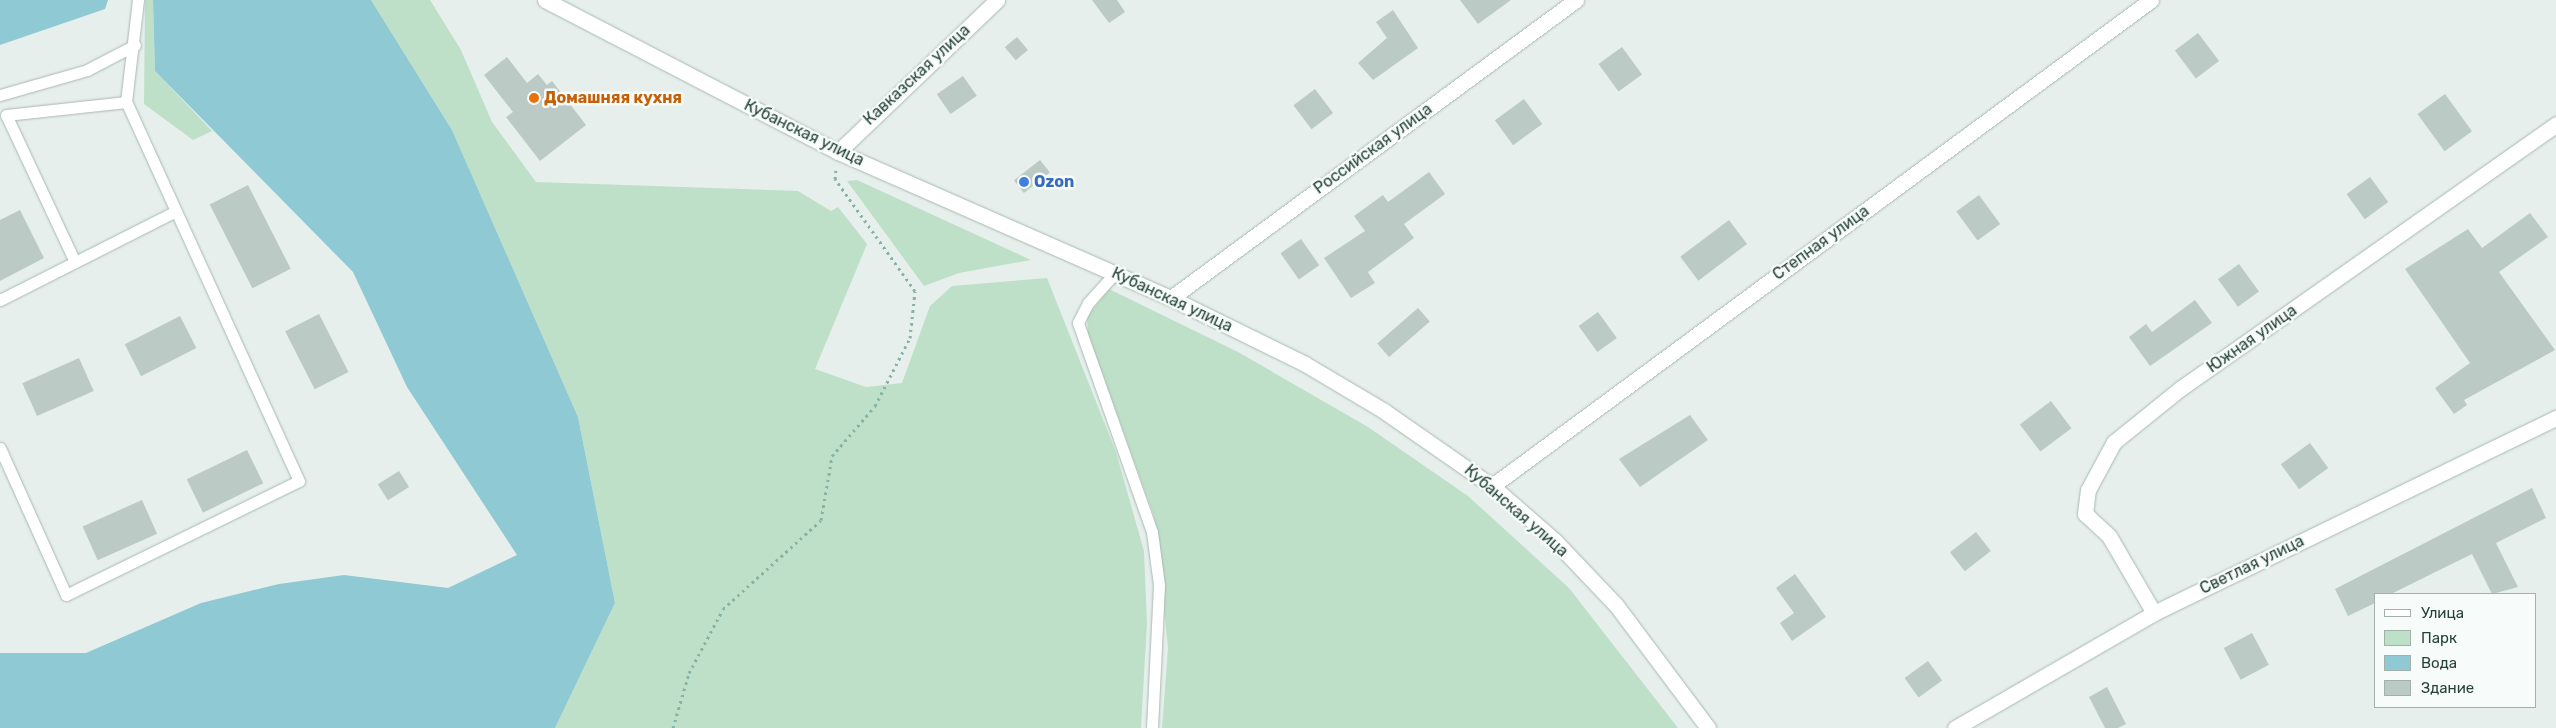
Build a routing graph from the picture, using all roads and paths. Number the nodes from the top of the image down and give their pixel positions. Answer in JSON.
{"nodes":[{"id":1,"x":138,"y":0,"type":"edge"},
{"id":2,"x":545,"y":0,"type":"edge"},
{"id":3,"x":997,"y":0,"type":"edge"},
{"id":4,"x":1576,"y":0,"type":"edge"},
{"id":5,"x":2150,"y":0,"type":"edge"},
{"id":6,"x":135,"y":44,"type":"junction"},
{"id":7,"x":0,"y":95,"type":"edge"},
{"id":8,"x":126,"y":102,"type":"junction"},
{"id":9,"x":2556,"y":124,"type":"edge"},
{"id":10,"x":838,"y":152,"type":"junction"},
{"id":11,"x":176,"y":211,"type":"junction"},
{"id":12,"x":75,"y":262,"type":"junction"},
{"id":13,"x":1115,"y":273,"type":"junction"},
{"id":14,"x":1171,"y":298,"type":"junction"},
{"id":15,"x":0,"y":300,"type":"edge"},
{"id":16,"x":2556,"y":418,"type":"edge"},
{"id":17,"x":0,"y":448,"type":"edge"},
{"id":18,"x":1492,"y":486,"type":"junction"},
{"id":19,"x":2154,"y":612,"type":"junction"},
{"id":20,"x":673,"y":728,"type":"edge"},
{"id":21,"x":1152,"y":728,"type":"edge"},
{"id":22,"x":1708,"y":728,"type":"edge"},
{"id":23,"x":1956,"y":728,"type":"edge"}],
"edges":[{"from":1,"to":6,"type":"lane"},
{"from":2,"to":10,"type":"street","name":"Кубанская улица"},
{"from":3,"to":10,"type":"street","name":"Кавказская улица"},
{"from":4,"to":14,"type":"street","name":"Российская улица"},
{"from":5,"to":18,"type":"street","name":"Степная улица"},
{"from":6,"to":7,"type":"lane"},
{"from":6,"to":8,"type":"lane"},
{"from":8,"to":11,"type":"lane"},
{"from":8,"to":12,"type":"lane"},
{"from":9,"to":19,"type":"street","name":"Южная улица"},
{"from":10,"to":13,"type":"street","name":"Кубанская улица"},
{"from":10,"to":20,"type":"path"},
{"from":11,"to":12,"type":"lane"},
{"from":11,"to":17,"type":"lane"},
{"from":12,"to":15,"type":"lane"},
{"from":13,"to":14,"type":"street","name":"Кубанская улица"},
{"from":13,"to":21,"type":"lane"},
{"from":14,"to":18,"type":"street","name":"Кубанская улица"},
{"from":16,"to":19,"type":"street","name":"Светлая улица"},
{"from":18,"to":22,"type":"street","name":"Кубанская улица"},
{"from":19,"to":23,"type":"street","name":"Светлая улица"}]}
